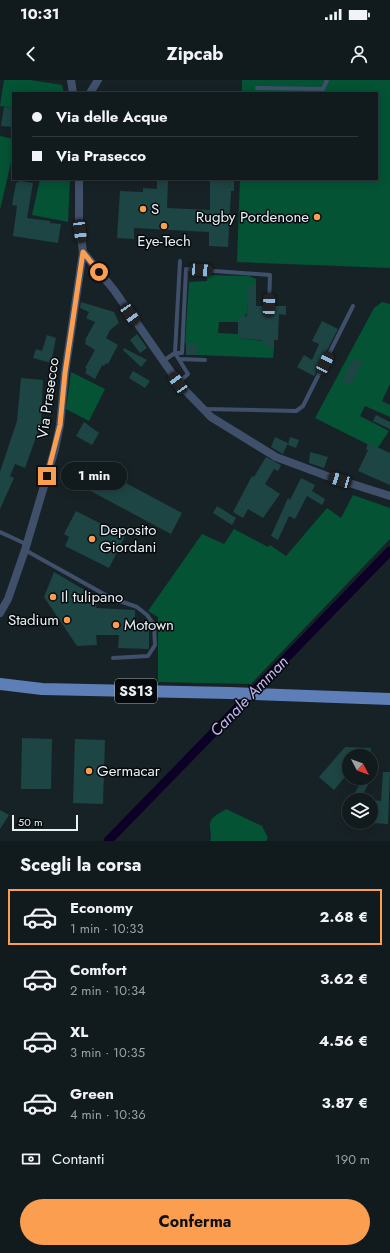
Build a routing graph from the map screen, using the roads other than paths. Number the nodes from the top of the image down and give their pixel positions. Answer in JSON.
{"nodes":[{"id":1,"x":71,"y":80,"type":"edge"},
{"id":2,"x":98,"y":80,"type":"edge"},
{"id":3,"x":326,"y":80,"type":"edge"},
{"id":4,"x":257,"y":88,"type":"dead end"},
{"id":5,"x":73,"y":92,"type":"edge"},
{"id":6,"x":91,"y":92,"type":"edge"},
{"id":7,"x":79,"y":180,"type":"edge"},
{"id":8,"x":83,"y":252,"type":"junction"},
{"id":9,"x":180,"y":261,"type":"dead end"},
{"id":10,"x":269,"y":305,"type":"dead end"},
{"id":11,"x":353,"y":306,"type":"dead end"},
{"id":12,"x":175,"y":353,"type":"junction"},
{"id":13,"x":179,"y":359,"type":"junction"},
{"id":14,"x":205,"y":360,"type":"dead end"},
{"id":15,"x":163,"y":362,"type":"junction"},
{"id":16,"x":179,"y":384,"type":"junction"},
{"id":17,"x":202,"y":409,"type":"junction"},
{"id":18,"x":390,"y":496,"type":"edge"},
{"id":19,"x":0,"y":532,"type":"edge"},
{"id":20,"x":26,"y":547,"type":"junction"},
{"id":21,"x":0,"y":612,"type":"edge"},
{"id":22,"x":113,"y":658,"type":"dead end"},
{"id":23,"x":0,"y":684,"type":"edge"},
{"id":24,"x":42,"y":689,"type":"junction"},
{"id":25,"x":0,"y":694,"type":"edge"},
{"id":26,"x":390,"y":699,"type":"edge"}],
"edges":[{"from":1,"to":5,"type":"street"},
{"from":2,"to":6,"type":"street"},
{"from":3,"to":4,"type":"lane"},
{"from":7,"to":8,"type":"street","name":"Via Prasecco"},
{"from":8,"to":15,"type":"street"},
{"from":8,"to":20,"type":"street","name":"Via Prasecco"},
{"from":9,"to":12,"type":"lane"},
{"from":10,"to":12,"type":"lane"},
{"from":11,"to":17,"type":"lane"},
{"from":12,"to":13,"type":"lane"},
{"from":12,"to":15,"type":"lane"},
{"from":13,"to":14,"type":"lane"},
{"from":13,"to":16,"type":"lane"},
{"from":15,"to":16,"type":"street"},
{"from":16,"to":17,"type":"street"},
{"from":17,"to":18,"type":"street"},
{"from":19,"to":20,"type":"lane"},
{"from":20,"to":21,"type":"street","name":"Via Prasecco"},
{"from":20,"to":22,"type":"lane"},
{"from":23,"to":24,"type":"main road","number":"SS13"},
{"from":24,"to":25,"type":"main road","number":"SS13"},
{"from":24,"to":26,"type":"main road","number":"SS13"}]}
